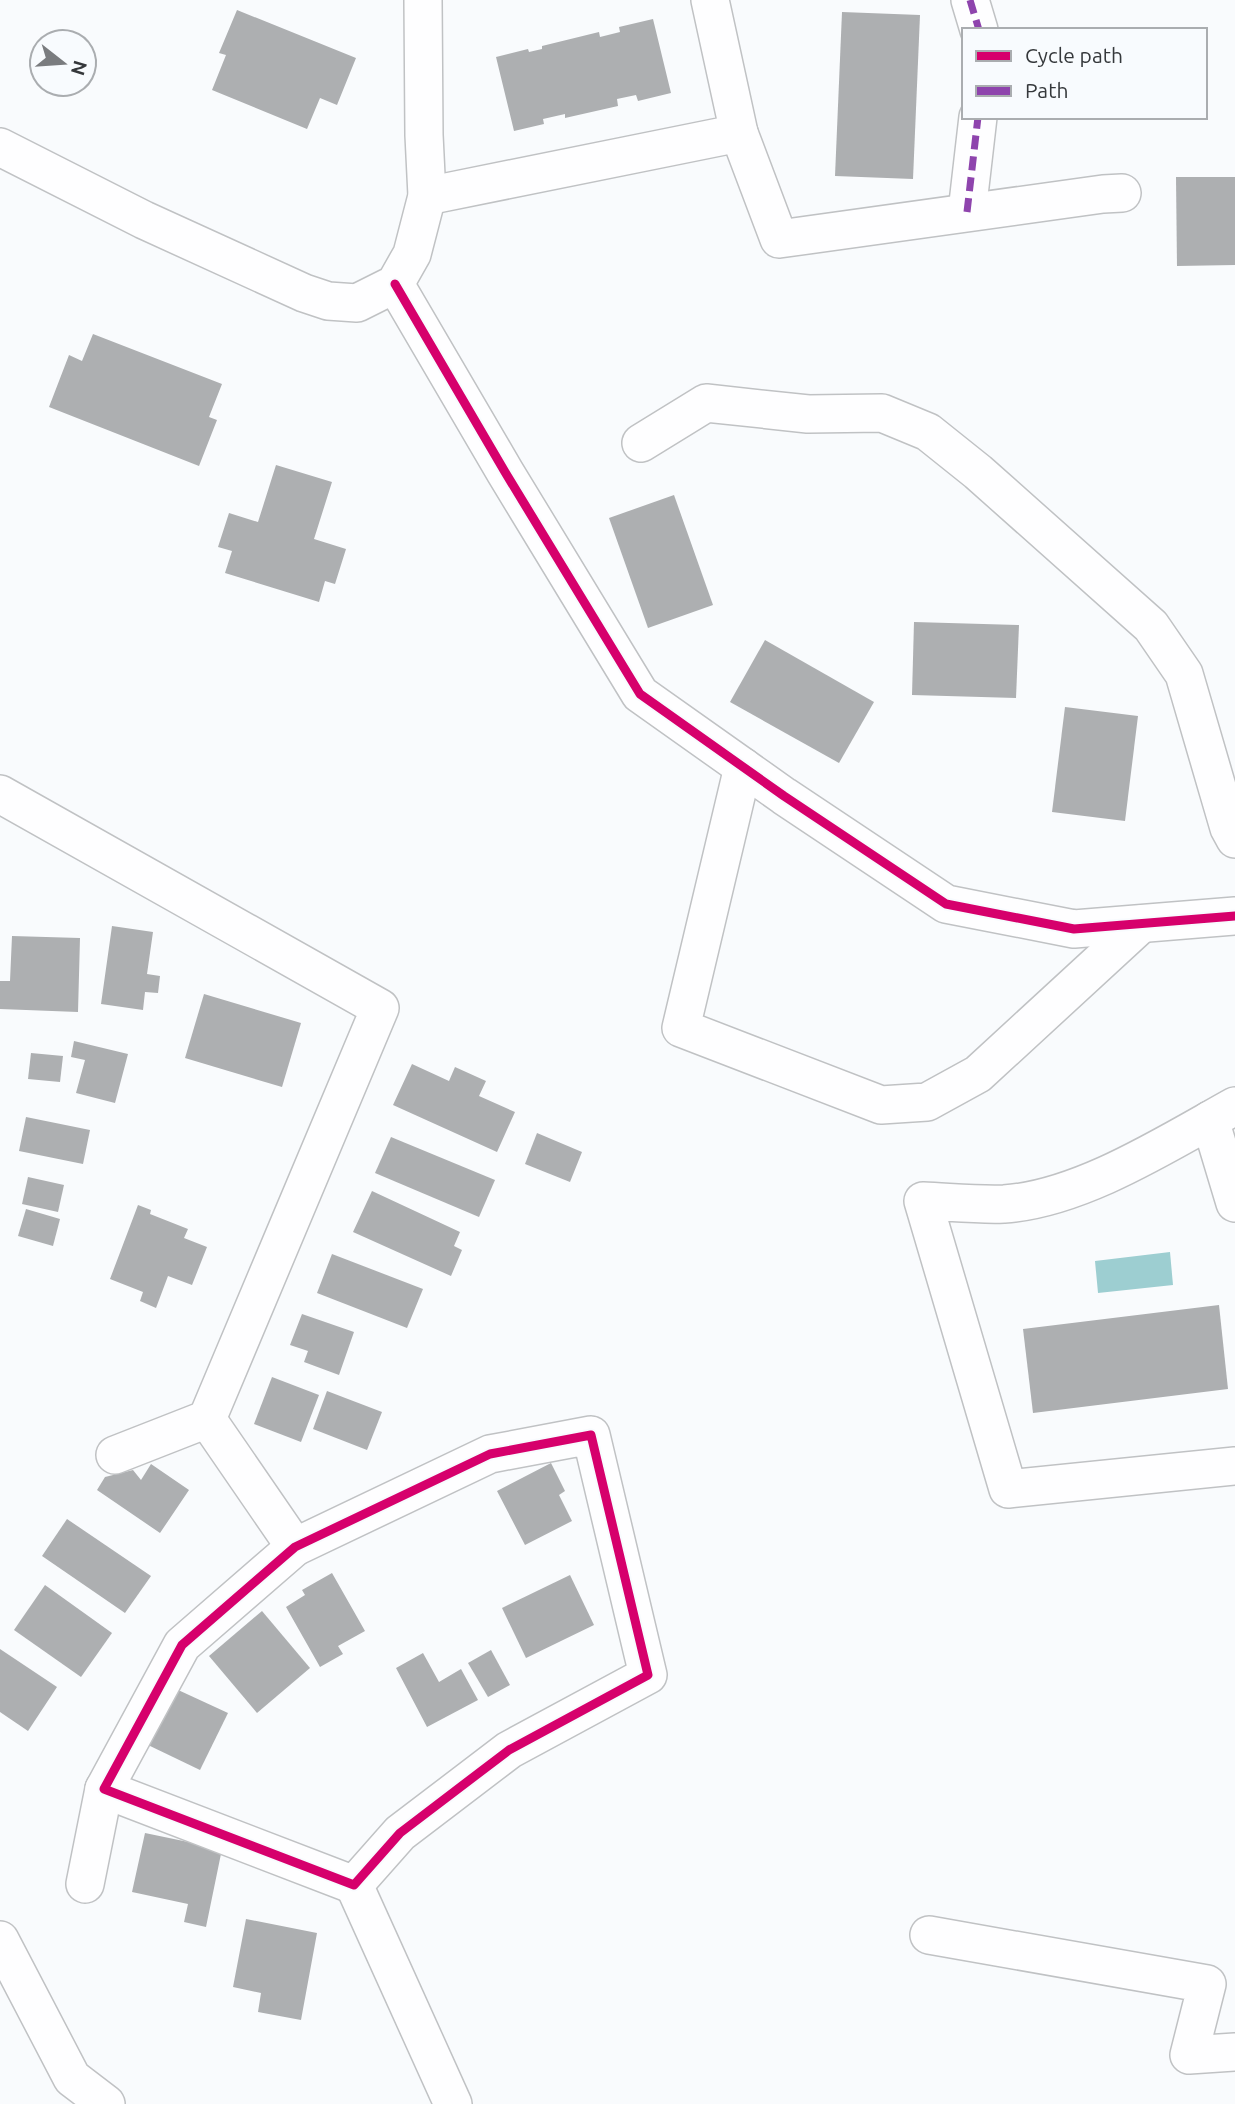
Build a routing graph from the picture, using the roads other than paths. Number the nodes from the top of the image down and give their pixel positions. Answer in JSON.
{"nodes":[{"id":1,"x":422,"y":0,"type":"edge"},
{"id":2,"x":710,"y":0,"type":"edge"},
{"id":3,"x":970,"y":0,"type":"edge"},
{"id":4,"x":978,"y":28,"type":"edge"},
{"id":5,"x":978,"y":119,"type":"edge"},
{"id":6,"x":740,"y":134,"type":"junction"},
{"id":7,"x":0,"y":147,"type":"edge"},
{"id":8,"x":1122,"y":193,"type":"dead end"},
{"id":9,"x":427,"y":196,"type":"junction"},
{"id":10,"x":967,"y":212,"type":"junction"},
{"id":11,"x":395,"y":284,"type":"junction"},
{"id":12,"x":641,"y":443,"type":"dead end"},
{"id":13,"x":743,"y":767,"type":"junction"},
{"id":14,"x":0,"y":794,"type":"edge"},
{"id":15,"x":1235,"y":839,"type":"edge"},
{"id":16,"x":1235,"y":916,"type":"edge"},
{"id":17,"x":1141,"y":923,"type":"junction"},
{"id":18,"x":1223,"y":1113,"type":"edge"},
{"id":19,"x":1235,"y":1202,"type":"edge"},
{"id":20,"x":207,"y":1419,"type":"junction"},
{"id":21,"x":115,"y":1455,"type":"dead end"},
{"id":22,"x":1235,"y":1466,"type":"edge"},
{"id":23,"x":295,"y":1546,"type":"junction"},
{"id":24,"x":104,"y":1789,"type":"junction"},
{"id":25,"x":85,"y":1884,"type":"dead end"},
{"id":26,"x":354,"y":1885,"type":"junction"},
{"id":27,"x":929,"y":1935,"type":"dead end"},
{"id":28,"x":0,"y":1940,"type":"edge"},
{"id":29,"x":1235,"y":2052,"type":"edge"},
{"id":30,"x":106,"y":2104,"type":"edge"},
{"id":31,"x":453,"y":2104,"type":"edge"}],
"edges":[{"from":1,"to":9,"type":"street"},
{"from":2,"to":6,"type":"street"},
{"from":3,"to":4,"type":"street"},
{"from":5,"to":10,"type":"street"},
{"from":6,"to":9,"type":"street"},
{"from":6,"to":10,"type":"street"},
{"from":7,"to":11,"type":"street"},
{"from":8,"to":10,"type":"street"},
{"from":9,"to":11,"type":"street"},
{"from":11,"to":13,"type":"street"},
{"from":12,"to":15,"type":"street"},
{"from":13,"to":17,"type":"street"},
{"from":13,"to":17,"type":"street"},
{"from":14,"to":20,"type":"street"},
{"from":16,"to":17,"type":"street"},
{"from":18,"to":19,"type":"street"},
{"from":18,"to":22,"type":"street"},
{"from":20,"to":21,"type":"street"},
{"from":20,"to":23,"type":"street"},
{"from":23,"to":24,"type":"street"},
{"from":23,"to":26,"type":"street"},
{"from":24,"to":25,"type":"street"},
{"from":24,"to":26,"type":"street"},
{"from":26,"to":31,"type":"street"},
{"from":27,"to":29,"type":"street"},
{"from":28,"to":30,"type":"street"}]}
